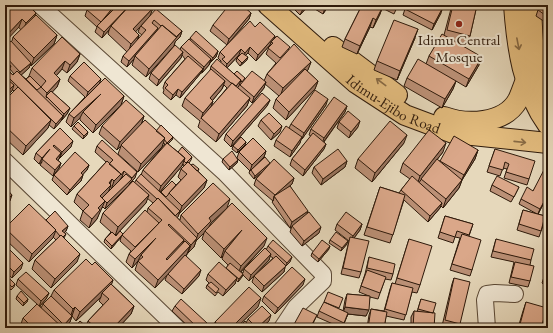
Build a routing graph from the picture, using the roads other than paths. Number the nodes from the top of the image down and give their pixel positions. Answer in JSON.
{"nodes":[{"id":1,"x":40,"y":5,"type":"edge"},
{"id":2,"x":268,"y":5,"type":"edge"},
{"id":3,"x":287,"y":5,"type":"edge"},
{"id":4,"x":514,"y":5,"type":"edge"},
{"id":5,"x":531,"y":5,"type":"edge"},
{"id":6,"x":526,"y":80,"type":"junction"},
{"id":7,"x":548,"y":98,"type":"edge"},
{"id":8,"x":548,"y":125,"type":"edge"},
{"id":9,"x":548,"y":143,"type":"edge"},
{"id":10,"x":5,"y":161,"type":"edge"},
{"id":11,"x":515,"y":294,"type":"dead end"},
{"id":12,"x":177,"y":328,"type":"edge"},
{"id":13,"x":282,"y":328,"type":"edge"},
{"id":14,"x":487,"y":328,"type":"edge"}],
"edges":[{"from":1,"to":13,"type":"street"},
{"from":2,"to":9,"type":"main road","name":"Idimu-Ejibo Road","one_way":true},
{"from":6,"to":3,"type":"main road","name":"Idimu-Ejibo Road","one_way":true},
{"from":4,"to":6,"type":"main road","one_way":true},
{"from":5,"to":7,"type":"main road"},
{"from":6,"to":8,"type":"main road"},
{"from":10,"to":12,"type":"street"},
{"from":11,"to":14,"type":"street"}]}
